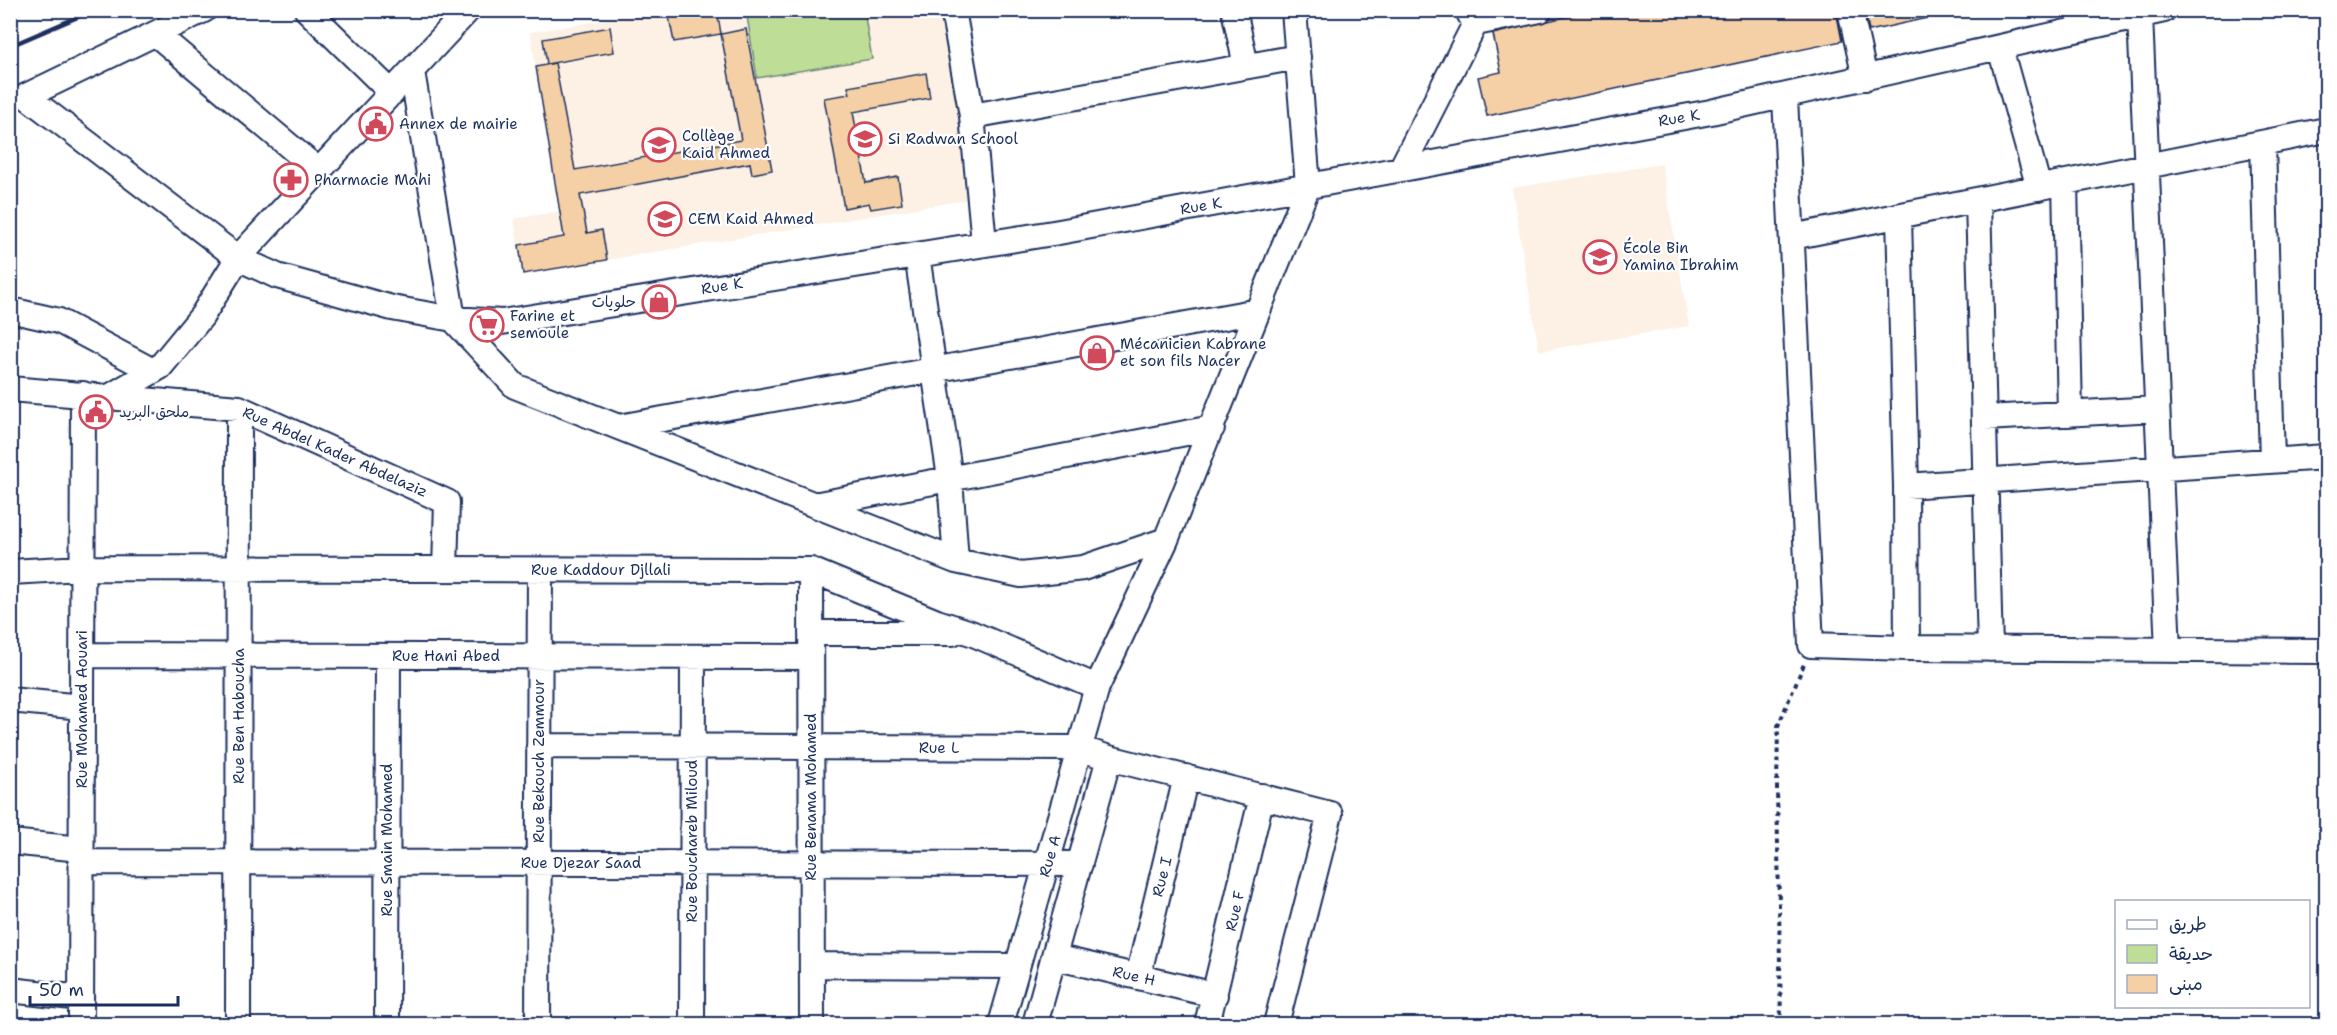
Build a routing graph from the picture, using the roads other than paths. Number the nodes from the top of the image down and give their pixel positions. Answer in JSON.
{"nodes":[{"id":1,"x":204,"y":10,"type":"edge"},
{"id":2,"x":307,"y":10,"type":"edge"},
{"id":3,"x":953,"y":10,"type":"edge"},
{"id":4,"x":1234,"y":10,"type":"edge"},
{"id":5,"x":1294,"y":10,"type":"edge"},
{"id":6,"x":1540,"y":10,"type":"edge"},
{"id":7,"x":1850,"y":10,"type":"edge"},
{"id":8,"x":2164,"y":10,"type":"edge"},
{"id":9,"x":459,"y":14,"type":"edge"},
{"id":10,"x":1475,"y":15,"type":"edge"},
{"id":11,"x":2140,"y":16,"type":"junction"},
{"id":12,"x":2097,"y":18,"type":"edge"},
{"id":13,"x":156,"y":34,"type":"junction"},
{"id":14,"x":2000,"y":48,"type":"junction"},
{"id":15,"x":1298,"y":57,"type":"junction"},
{"id":16,"x":1246,"y":66,"type":"junction"},
{"id":17,"x":412,"y":71,"type":"junction"},
{"id":18,"x":1865,"y":78,"type":"junction"},
{"id":19,"x":392,"y":93,"type":"junction"},
{"id":20,"x":1785,"y":97,"type":"junction"},
{"id":21,"x":972,"y":116,"type":"junction"},
{"id":22,"x":2326,"y":130,"type":"edge"},
{"id":23,"x":2263,"y":143,"type":"junction"},
{"id":24,"x":2147,"y":166,"type":"junction"},
{"id":25,"x":1401,"y":169,"type":"junction"},
{"id":26,"x":319,"y":171,"type":"junction"},
{"id":27,"x":2065,"y":183,"type":"junction"},
{"id":28,"x":1308,"y":186,"type":"junction"},
{"id":29,"x":2039,"y":188,"type":"junction"},
{"id":30,"x":1978,"y":200,"type":"junction"},
{"id":31,"x":1899,"y":216,"type":"junction"},
{"id":32,"x":1792,"y":237,"type":"junction"},
{"id":33,"x":984,"y":243,"type":"junction"},
{"id":34,"x":917,"y":255,"type":"junction"},
{"id":35,"x":238,"y":258,"type":"junction"},
{"id":36,"x":10,"y":310,"type":"edge"},
{"id":37,"x":1258,"y":311,"type":"junction"},
{"id":38,"x":453,"y":319,"type":"junction"},
{"id":39,"x":933,"y":370,"type":"junction"},
{"id":40,"x":153,"y":371,"type":"junction"},
{"id":41,"x":10,"y":389,"type":"edge"},
{"id":42,"x":82,"y":394,"type":"junction"},
{"id":43,"x":109,"y":397,"type":"junction"},
{"id":44,"x":239,"y":408,"type":"junction"},
{"id":45,"x":2157,"y":409,"type":"junction"},
{"id":46,"x":2070,"y":414,"type":"junction"},
{"id":47,"x":1985,"y":418,"type":"junction"},
{"id":48,"x":619,"y":427,"type":"junction"},
{"id":49,"x":1212,"y":428,"type":"junction"},
{"id":50,"x":2326,"y":457,"type":"edge"},
{"id":51,"x":2272,"y":460,"type":"junction"},
{"id":52,"x":2160,"y":468,"type":"junction"},
{"id":53,"x":950,"y":478,"type":"junction"},
{"id":54,"x":1987,"y":481,"type":"junction"},
{"id":55,"x":1906,"y":486,"type":"junction"},
{"id":56,"x":814,"y":505,"type":"junction"},
{"id":57,"x":1166,"y":540,"type":"junction"},
{"id":58,"x":956,"y":561,"type":"junction"},
{"id":59,"x":82,"y":568,"type":"junction"},
{"id":60,"x":239,"y":569,"type":"junction"},
{"id":61,"x":445,"y":569,"type":"junction"},
{"id":62,"x":540,"y":570,"type":"junction"},
{"id":63,"x":811,"y":570,"type":"junction"},
{"id":64,"x":10,"y":572,"type":"edge"},
{"id":65,"x":811,"y":633,"type":"junction"},
{"id":66,"x":970,"y":633,"type":"junction"},
{"id":67,"x":1907,"y":648,"type":"junction"},
{"id":68,"x":1990,"y":649,"type":"junction"},
{"id":69,"x":2168,"y":650,"type":"junction"},
{"id":70,"x":2326,"y":651,"type":"edge"},
{"id":71,"x":82,"y":655,"type":"junction"},
{"id":72,"x":239,"y":656,"type":"junction"},
{"id":73,"x":388,"y":656,"type":"junction"},
{"id":74,"x":539,"y":657,"type":"junction"},
{"id":75,"x":693,"y":657,"type":"junction"},
{"id":76,"x":811,"y":657,"type":"junction"},
{"id":77,"x":1097,"y":687,"type":"junction"},
{"id":78,"x":10,"y":700,"type":"edge"},
{"id":79,"x":82,"y":707,"type":"junction"},
{"id":80,"x":539,"y":746,"type":"junction"},
{"id":81,"x":692,"y":747,"type":"junction"},
{"id":82,"x":811,"y":747,"type":"junction"},
{"id":83,"x":1079,"y":748,"type":"junction"},
{"id":84,"x":1109,"y":758,"type":"junction"},
{"id":85,"x":1186,"y":777,"type":"junction"},
{"id":86,"x":1262,"y":796,"type":"junction"},
{"id":87,"x":10,"y":842,"type":"edge"},
{"id":88,"x":81,"y":855,"type":"junction"},
{"id":89,"x":238,"y":862,"type":"junction"},
{"id":90,"x":387,"y":863,"type":"junction"},
{"id":91,"x":539,"y":863,"type":"junction"},
{"id":92,"x":692,"y":863,"type":"junction"},
{"id":93,"x":811,"y":864,"type":"junction"},
{"id":94,"x":1048,"y":864,"type":"junction"},
{"id":95,"x":1080,"y":864,"type":"junction"},
{"id":96,"x":1018,"y":963,"type":"junction"},
{"id":97,"x":1052,"y":963,"type":"junction"},
{"id":98,"x":812,"y":965,"type":"junction"},
{"id":99,"x":1138,"y":977,"type":"junction"},
{"id":100,"x":10,"y":990,"type":"edge"},
{"id":101,"x":1215,"y":995,"type":"junction"},
{"id":102,"x":81,"y":998,"type":"junction"},
{"id":103,"x":81,"y":1024,"type":"edge"},
{"id":104,"x":238,"y":1024,"type":"edge"},
{"id":105,"x":387,"y":1024,"type":"edge"},
{"id":106,"x":538,"y":1024,"type":"edge"},
{"id":107,"x":692,"y":1024,"type":"edge"},
{"id":108,"x":812,"y":1024,"type":"edge"},
{"id":109,"x":1001,"y":1024,"type":"edge"},
{"id":110,"x":1035,"y":1024,"type":"edge"},
{"id":111,"x":1207,"y":1024,"type":"edge"},
{"id":112,"x":1276,"y":1024,"type":"edge"}],
"edges":[{"from":1,"to":13,"type":"street"},
{"from":2,"to":19,"type":"street"},
{"from":3,"to":21,"type":"street"},
{"from":4,"to":16,"type":"street"},
{"from":5,"to":15,"type":"street"},
{"from":6,"to":10,"type":"street"},
{"from":7,"to":18,"type":"street"},
{"from":8,"to":11,"type":"street","name":"Rue K"},
{"from":9,"to":17,"type":"street"},
{"from":10,"to":25,"type":"street"},
{"from":11,"to":12,"type":"street","name":"Rue K"},
{"from":11,"to":24,"type":"street"},
{"from":12,"to":14,"type":"street","name":"Rue K"},
{"from":13,"to":26,"type":"street"},
{"from":13,"to":35,"type":"street","name":"Rue K"},
{"from":14,"to":18,"type":"street","name":"Rue K"},
{"from":14,"to":29,"type":"street"},
{"from":15,"to":16,"type":"street"},
{"from":15,"to":28,"type":"street"},
{"from":16,"to":21,"type":"street"},
{"from":17,"to":19,"type":"street"},
{"from":17,"to":38,"type":"street"},
{"from":18,"to":20,"type":"street","name":"Rue K"},
{"from":19,"to":26,"type":"street"},
{"from":20,"to":25,"type":"street","name":"Rue K"},
{"from":20,"to":32,"type":"street"},
{"from":21,"to":33,"type":"street"},
{"from":22,"to":23,"type":"street"},
{"from":23,"to":24,"type":"street"},
{"from":23,"to":51,"type":"street"},
{"from":24,"to":27,"type":"street"},
{"from":24,"to":45,"type":"street"},
{"from":25,"to":28,"type":"street","name":"Rue K"},
{"from":26,"to":35,"type":"street"},
{"from":27,"to":29,"type":"street"},
{"from":27,"to":46,"type":"street"},
{"from":28,"to":33,"type":"street","name":"Rue K"},
{"from":28,"to":37,"type":"street","name":"Rue A"},
{"from":29,"to":30,"type":"street"},
{"from":30,"to":31,"type":"street"},
{"from":30,"to":47,"type":"street"},
{"from":31,"to":32,"type":"street"},
{"from":31,"to":55,"type":"street"},
{"from":32,"to":67,"type":"street"},
{"from":33,"to":34,"type":"street","name":"Rue K"},
{"from":34,"to":38,"type":"street","name":"Rue K"},
{"from":34,"to":39,"type":"street"},
{"from":35,"to":38,"type":"street","name":"Rue K"},
{"from":35,"to":40,"type":"street"},
{"from":36,"to":40,"type":"street"},
{"from":37,"to":39,"type":"street"},
{"from":37,"to":49,"type":"street","name":"Rue A"},
{"from":38,"to":48,"type":"street"},
{"from":39,"to":48,"type":"street"},
{"from":39,"to":53,"type":"street"},
{"from":40,"to":43,"type":"street"},
{"from":41,"to":42,"type":"street","name":"Rue Abdel Kader Abdelaziz"},
{"from":42,"to":43,"type":"street","name":"Rue Abdel Kader Abdelaziz"},
{"from":42,"to":59,"type":"street","name":"Rue Mohamed Aouari"},
{"from":43,"to":44,"type":"street","name":"Rue Abdel Kader Abdelaziz"},
{"from":44,"to":60,"type":"street","name":"Rue Ben Haboucha"},
{"from":44,"to":61,"type":"street","name":"Rue Abdel Kader Abdelaziz"},
{"from":45,"to":46,"type":"street"},
{"from":45,"to":52,"type":"street"},
{"from":46,"to":47,"type":"street"},
{"from":47,"to":54,"type":"street"},
{"from":48,"to":56,"type":"street"},
{"from":49,"to":53,"type":"street"},
{"from":49,"to":57,"type":"street","name":"Rue A"},
{"from":50,"to":51,"type":"street"},
{"from":51,"to":52,"type":"street"},
{"from":52,"to":54,"type":"street"},
{"from":52,"to":69,"type":"street"},
{"from":53,"to":56,"type":"street"},
{"from":53,"to":58,"type":"street"},
{"from":54,"to":55,"type":"street"},
{"from":54,"to":68,"type":"street"},
{"from":55,"to":67,"type":"street"},
{"from":56,"to":58,"type":"street"},
{"from":57,"to":58,"type":"street"},
{"from":57,"to":77,"type":"street","name":"Rue A"},
{"from":59,"to":60,"type":"street","name":"Rue Kaddour Djllali"},
{"from":59,"to":64,"type":"street","name":"Rue Kaddour Djllali"},
{"from":59,"to":71,"type":"street","name":"Rue Mohamed Aouari"},
{"from":60,"to":61,"type":"street","name":"Rue Kaddour Djllali"},
{"from":60,"to":72,"type":"street","name":"Rue Ben Haboucha"},
{"from":61,"to":62,"type":"street","name":"Rue Kaddour Djllali"},
{"from":62,"to":63,"type":"street","name":"Rue Kaddour Djllali"},
{"from":62,"to":74,"type":"street","name":"Rue Bekouch Zemmour"},
{"from":63,"to":65,"type":"street","name":"Rue Benama Mohamed"},
{"from":63,"to":66,"type":"street","name":"Rue Kaddour Djllali"},
{"from":65,"to":66,"type":"street"},
{"from":65,"to":76,"type":"street","name":"Rue Benama Mohamed"},
{"from":66,"to":77,"type":"street","name":"Rue Kaddour Djllali"},
{"from":67,"to":68,"type":"street"},
{"from":68,"to":69,"type":"street"},
{"from":69,"to":70,"type":"street"},
{"from":71,"to":72,"type":"street","name":"Rue Hani Abed"},
{"from":71,"to":79,"type":"street","name":"Rue Mohamed Aouari"},
{"from":72,"to":73,"type":"street","name":"Rue Hani Abed"},
{"from":72,"to":89,"type":"street","name":"Rue Ben Haboucha"},
{"from":73,"to":74,"type":"street","name":"Rue Hani Abed"},
{"from":73,"to":90,"type":"street","name":"Rue Smain Mohamed"},
{"from":74,"to":75,"type":"street","name":"Rue Hani Abed"},
{"from":74,"to":80,"type":"street","name":"Rue Bekouch Zemmour"},
{"from":75,"to":76,"type":"street","name":"Rue Hani Abed"},
{"from":75,"to":81,"type":"street","name":"Rue Bouchareb Miloud"},
{"from":76,"to":82,"type":"street","name":"Rue Benama Mohamed"},
{"from":77,"to":83,"type":"street","name":"Rue A"},
{"from":78,"to":79,"type":"street"},
{"from":79,"to":88,"type":"street","name":"Rue Mohamed Aouari"},
{"from":80,"to":81,"type":"street","name":"Rue L"},
{"from":80,"to":91,"type":"street","name":"Rue Bekouch Zemmour"},
{"from":81,"to":82,"type":"street","name":"Rue L"},
{"from":81,"to":92,"type":"street","name":"Rue Bouchareb Miloud"},
{"from":82,"to":83,"type":"street","name":"Rue L"},
{"from":82,"to":93,"type":"street","name":"Rue Benama Mohamed"},
{"from":83,"to":84,"type":"street","name":"Rue L"},
{"from":83,"to":94,"type":"street","name":"Rue A"},
{"from":84,"to":85,"type":"street","name":"Rue L"},
{"from":84,"to":95,"type":"street"},
{"from":85,"to":86,"type":"street","name":"Rue L"},
{"from":85,"to":99,"type":"street","name":"Rue I"},
{"from":86,"to":101,"type":"street","name":"Rue F"},
{"from":86,"to":112,"type":"street","name":"Rue L"},
{"from":87,"to":88,"type":"street","name":"Rue Djezar Saad"},
{"from":88,"to":89,"type":"street","name":"Rue Djezar Saad"},
{"from":88,"to":102,"type":"street","name":"Rue Mohamed Aouari"},
{"from":89,"to":90,"type":"street","name":"Rue Djezar Saad"},
{"from":89,"to":104,"type":"street","name":"Rue Ben Haboucha"},
{"from":90,"to":91,"type":"street","name":"Rue Djezar Saad"},
{"from":90,"to":105,"type":"street","name":"Rue Smain Mohamed"},
{"from":91,"to":92,"type":"street","name":"Rue Djezar Saad"},
{"from":91,"to":106,"type":"street","name":"Rue Bekouch Zemmour"},
{"from":92,"to":93,"type":"street","name":"Rue Djezar Saad"},
{"from":92,"to":107,"type":"street","name":"Rue Bouchareb Miloud"},
{"from":93,"to":94,"type":"street","name":"Rue Djezar Saad"},
{"from":93,"to":98,"type":"street","name":"Rue Benama Mohamed"},
{"from":94,"to":95,"type":"street","name":"Rue Djezar Saad"},
{"from":94,"to":96,"type":"street","name":"Rue A"},
{"from":95,"to":97,"type":"street"},
{"from":96,"to":97,"type":"street","name":"Rue H"},
{"from":96,"to":98,"type":"street","name":"Rue H"},
{"from":96,"to":109,"type":"street","name":"Rue A"},
{"from":97,"to":99,"type":"street","name":"Rue H"},
{"from":97,"to":110,"type":"street"},
{"from":98,"to":108,"type":"street","name":"Rue Benama Mohamed"},
{"from":99,"to":101,"type":"street","name":"Rue H"},
{"from":100,"to":102,"type":"street"},
{"from":101,"to":111,"type":"street","name":"Rue F"},
{"from":102,"to":103,"type":"street","name":"Rue Mohamed Aouari"}]}
